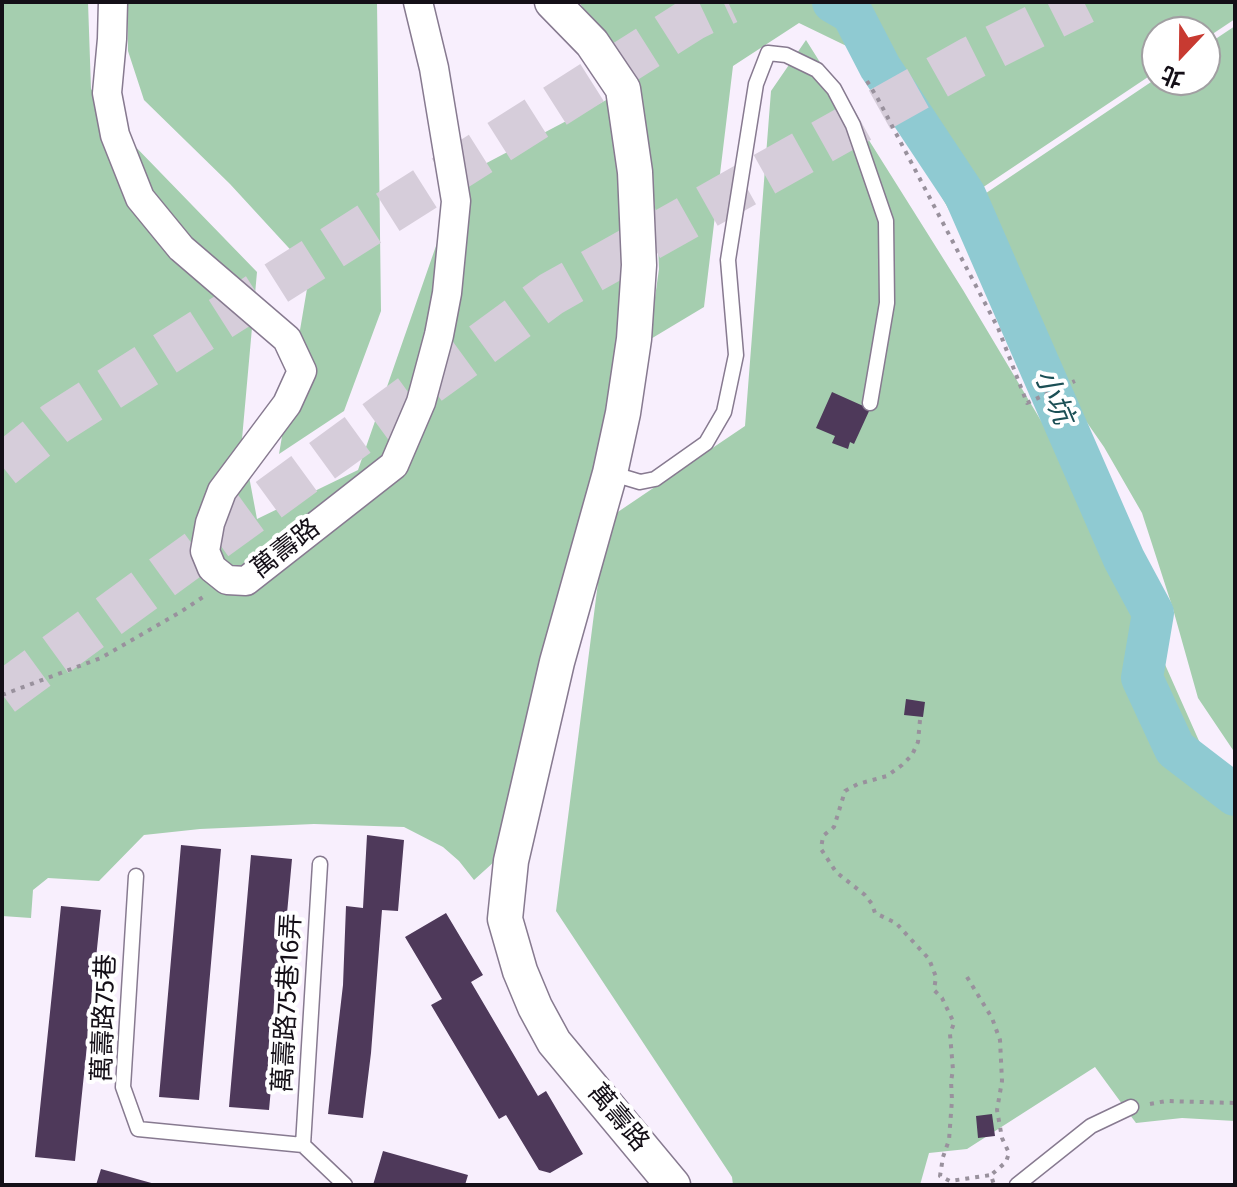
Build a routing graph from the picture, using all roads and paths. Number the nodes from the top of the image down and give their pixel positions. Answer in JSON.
{"nodes":[{"id":1,"x":113,"y":2,"type":"edge"},
{"id":2,"x":418,"y":2,"type":"edge"},
{"id":3,"x":552,"y":2,"type":"edge"},
{"id":4,"x":867,"y":81,"type":"dead end"},
{"id":5,"x":1075,"y":381,"type":"dead end"},
{"id":6,"x":870,"y":403,"type":"dead end"},
{"id":7,"x":610,"y":473,"type":"junction"},
{"id":8,"x":227,"y":580,"type":"junction"},
{"id":9,"x":2,"y":695,"type":"edge"},
{"id":10,"x":920,"y":720,"type":"dead end"},
{"id":11,"x":320,"y":864,"type":"dead end"},
{"id":12,"x":136,"y":876,"type":"dead end"},
{"id":13,"x":967,"y":977,"type":"dead end"},
{"id":14,"x":1235,"y":1103,"type":"edge"},
{"id":15,"x":1131,"y":1107,"type":"joint"},
{"id":16,"x":303,"y":1145,"type":"junction"},
{"id":17,"x":991,"y":1175,"type":"junction"},
{"id":18,"x":345,"y":1185,"type":"edge"},
{"id":19,"x":673,"y":1185,"type":"edge"},
{"id":20,"x":994,"y":1185,"type":"edge"},
{"id":21,"x":1017,"y":1185,"type":"edge"}],
"edges":[{"from":1,"to":8,"type":"street","name":"萬壽路"},
{"from":2,"to":8,"type":"street","name":"萬壽路"},
{"from":3,"to":7,"type":"street","name":"萬壽路"},
{"from":4,"to":5,"type":"path"},
{"from":6,"to":7,"type":"lane"},
{"from":7,"to":19,"type":"street","name":"萬壽路"},
{"from":8,"to":9,"type":"path"},
{"from":10,"to":17,"type":"path"},
{"from":11,"to":16,"type":"lane","name":"萬壽路75巷16弄"},
{"from":12,"to":16,"type":"lane","name":"萬壽路75巷"},
{"from":13,"to":17,"type":"path"},
{"from":14,"to":15,"type":"path"},
{"from":15,"to":21,"type":"lane"},
{"from":16,"to":18,"type":"lane"},
{"from":17,"to":20,"type":"path"}]}
